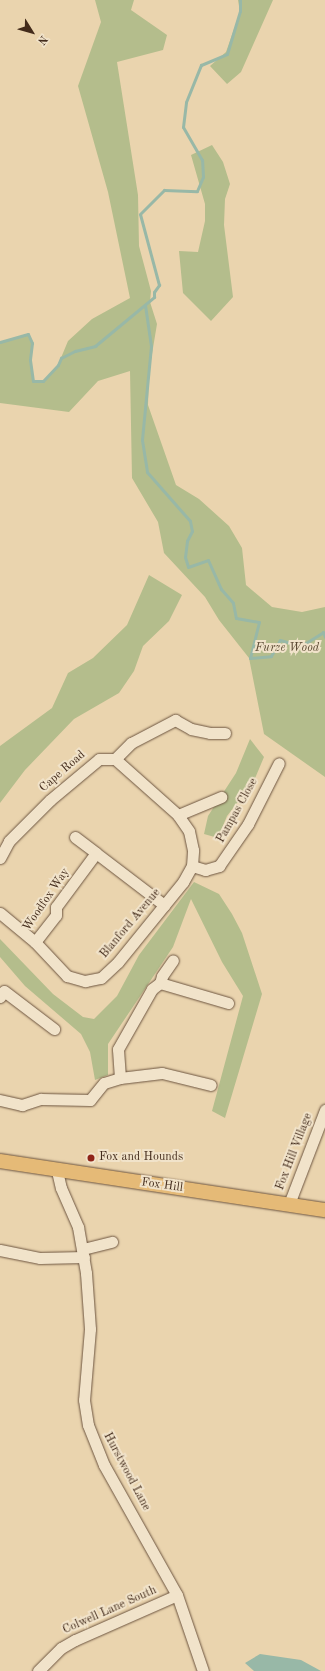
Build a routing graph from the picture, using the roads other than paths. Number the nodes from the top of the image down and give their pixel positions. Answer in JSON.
{"nodes":[{"id":1,"x":225,"y":733,"type":"dead end"},
{"id":2,"x":115,"y":759,"type":"junction"},
{"id":3,"x":279,"y":763,"type":"dead end"},
{"id":4,"x":220,"y":797,"type":"dead end"},
{"id":5,"x":178,"y":815,"type":"junction"},
{"id":6,"x":75,"y":838,"type":"dead end"},
{"id":7,"x":96,"y":853,"type":"junction"},
{"id":8,"x":0,"y":858,"type":"edge"},
{"id":9,"x":192,"y":866,"type":"junction"},
{"id":10,"x":164,"y":905,"type":"junction"},
{"id":11,"x":0,"y":913,"type":"edge"},
{"id":12,"x":35,"y":942,"type":"junction"},
{"id":13,"x":173,"y":960,"type":"dead end"},
{"id":14,"x":160,"y":984,"type":"junction"},
{"id":15,"x":0,"y":997,"type":"edge"},
{"id":16,"x":228,"y":1003,"type":"dead end"},
{"id":17,"x":54,"y":1029,"type":"dead end"},
{"id":18,"x":120,"y":1078,"type":"junction"},
{"id":19,"x":211,"y":1085,"type":"dead end"},
{"id":20,"x":0,"y":1100,"type":"edge"},
{"id":21,"x":325,"y":1110,"type":"edge"},
{"id":22,"x":0,"y":1161,"type":"edge"},
{"id":23,"x":57,"y":1171,"type":"junction"},
{"id":24,"x":289,"y":1204,"type":"junction"},
{"id":25,"x":325,"y":1210,"type":"edge"},
{"id":26,"x":112,"y":1242,"type":"dead end"},
{"id":27,"x":0,"y":1250,"type":"edge"},
{"id":28,"x":84,"y":1253,"type":"junction"},
{"id":29,"x":178,"y":1595,"type":"junction"},
{"id":30,"x":38,"y":1671,"type":"edge"},
{"id":31,"x":203,"y":1671,"type":"edge"}],
"edges":[{"from":1,"to":2,"type":"street"},
{"from":2,"to":5,"type":"street","name":"Blanford Avenue"},
{"from":2,"to":8,"type":"street","name":"Cape Road"},
{"from":3,"to":9,"type":"street","name":"Pampas Close"},
{"from":4,"to":5,"type":"street"},
{"from":5,"to":9,"type":"street","name":"Blanford Avenue"},
{"from":6,"to":7,"type":"street"},
{"from":7,"to":10,"type":"street"},
{"from":7,"to":12,"type":"street","name":"Woodfox Way"},
{"from":9,"to":10,"type":"street","name":"Blanford Avenue"},
{"from":10,"to":12,"type":"street","name":"Blanford Avenue"},
{"from":11,"to":12,"type":"street","name":"Blanford Avenue"},
{"from":13,"to":14,"type":"street"},
{"from":14,"to":16,"type":"street"},
{"from":14,"to":18,"type":"street"},
{"from":15,"to":17,"type":"street"},
{"from":18,"to":19,"type":"street"},
{"from":18,"to":20,"type":"street"},
{"from":21,"to":24,"type":"street","name":"Fox Hill Village"},
{"from":22,"to":23,"type":"main road","name":"Fox Hill"},
{"from":23,"to":24,"type":"main road","name":"Fox Hill"},
{"from":23,"to":28,"type":"street","name":"Hurstwood Lane"},
{"from":24,"to":25,"type":"main road","name":"Fox Hill"},
{"from":26,"to":28,"type":"street"},
{"from":27,"to":28,"type":"street"},
{"from":28,"to":29,"type":"street","name":"Hurstwood Lane"},
{"from":29,"to":30,"type":"street","name":"Colwell Lane South"},
{"from":29,"to":31,"type":"street","name":"Hurstwood Lane"}]}
